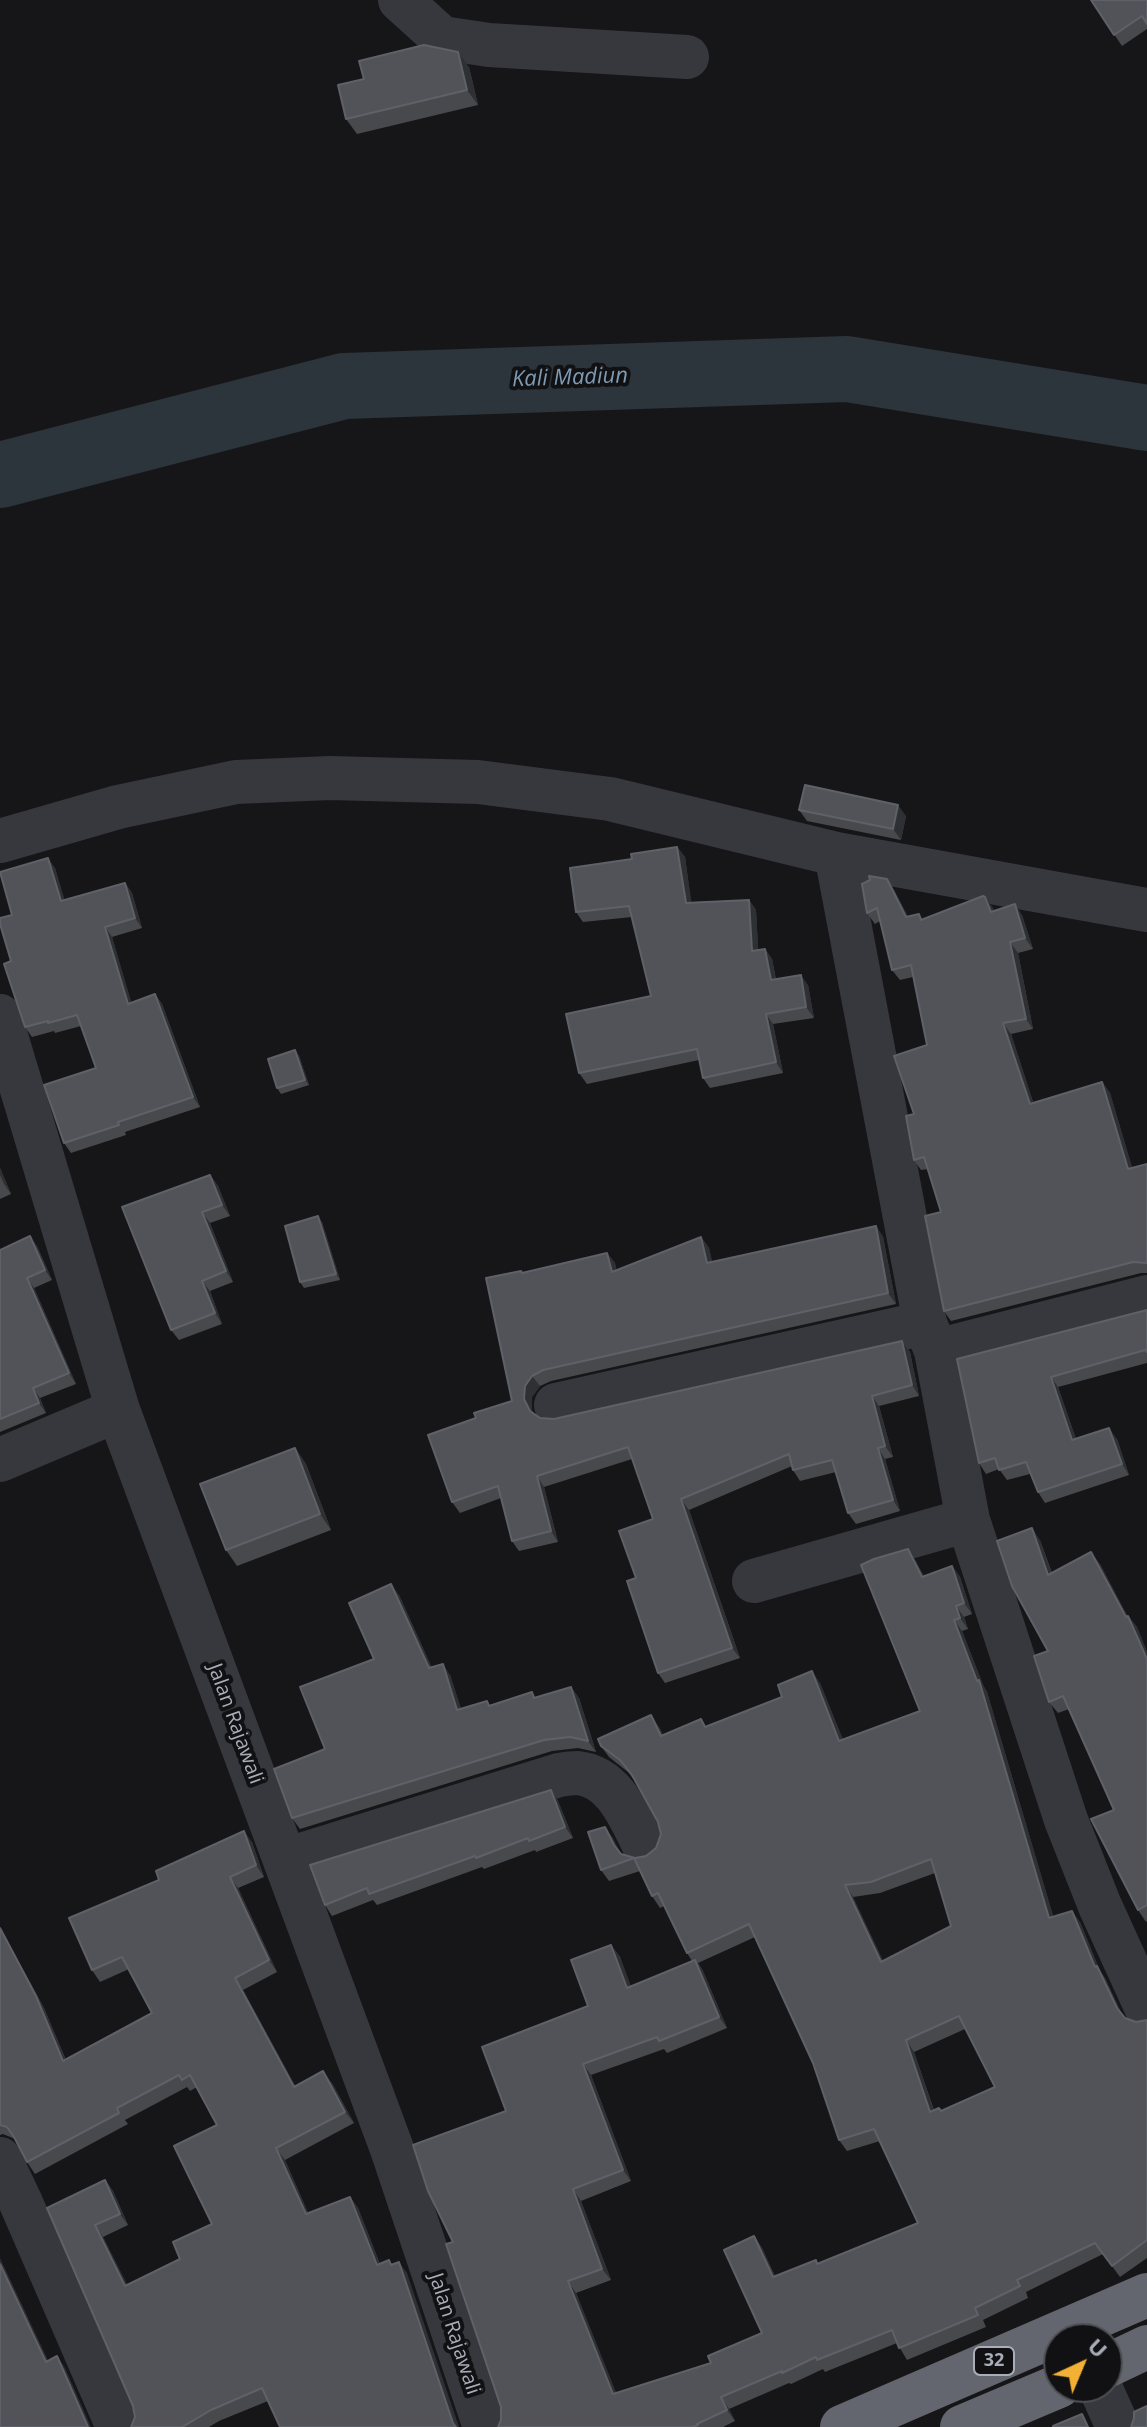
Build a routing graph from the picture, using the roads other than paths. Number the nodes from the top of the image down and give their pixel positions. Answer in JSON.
{"nodes":[{"id":1,"x":400,"y":0,"type":"edge"},
{"id":2,"x":687,"y":57,"type":"dead end"},
{"id":3,"x":0,"y":841,"type":"edge"},
{"id":4,"x":836,"y":854,"type":"junction"},
{"id":5,"x":1147,"y":910,"type":"edge"},
{"id":6,"x":0,"y":1016,"type":"edge"},
{"id":7,"x":1147,"y":1297,"type":"edge"},
{"id":8,"x":930,"y":1337,"type":"junction"},
{"id":9,"x":556,"y":1405,"type":"dead end"},
{"id":10,"x":118,"y":1410,"type":"junction"},
{"id":11,"x":0,"y":1460,"type":"edge"},
{"id":12,"x":968,"y":1520,"type":"junction"},
{"id":13,"x":754,"y":1581,"type":"dead end"},
{"id":14,"x":644,"y":1845,"type":"dead end"},
{"id":15,"x":285,"y":1860,"type":"junction"},
{"id":16,"x":1147,"y":2009,"type":"edge"},
{"id":17,"x":0,"y":2159,"type":"edge"},
{"id":18,"x":11,"y":2209,"type":"edge"},
{"id":19,"x":1147,"y":2295,"type":"edge"},
{"id":20,"x":1147,"y":2347,"type":"edge"},
{"id":21,"x":1123,"y":2358,"type":"edge"},
{"id":22,"x":1043,"y":2393,"type":"edge"},
{"id":23,"x":1107,"y":2403,"type":"edge"},
{"id":24,"x":118,"y":2427,"type":"edge"},
{"id":25,"x":485,"y":2427,"type":"edge"},
{"id":26,"x":842,"y":2427,"type":"edge"},
{"id":27,"x":962,"y":2427,"type":"edge"},
{"id":28,"x":1118,"y":2427,"type":"edge"}],
"edges":[{"from":1,"to":2,"type":"street"},
{"from":3,"to":4,"type":"street"},
{"from":4,"to":5,"type":"street"},
{"from":4,"to":8,"type":"street"},
{"from":6,"to":10,"type":"street","name":"Jalan Rajawali"},
{"from":7,"to":8,"type":"street"},
{"from":8,"to":9,"type":"street"},
{"from":8,"to":12,"type":"street"},
{"from":10,"to":11,"type":"street"},
{"from":10,"to":15,"type":"street","name":"Jalan Rajawali"},
{"from":12,"to":13,"type":"street"},
{"from":12,"to":16,"type":"street"},
{"from":14,"to":15,"type":"street"},
{"from":15,"to":25,"type":"street","name":"Jalan Rajawali"},
{"from":17,"to":18,"type":"street"},
{"from":18,"to":24,"type":"street"},
{"from":19,"to":26,"type":"highway","number":"32"},
{"from":20,"to":21,"type":"highway"},
{"from":22,"to":27,"type":"highway","number":"32"},
{"from":23,"to":28,"type":"street"}]}
